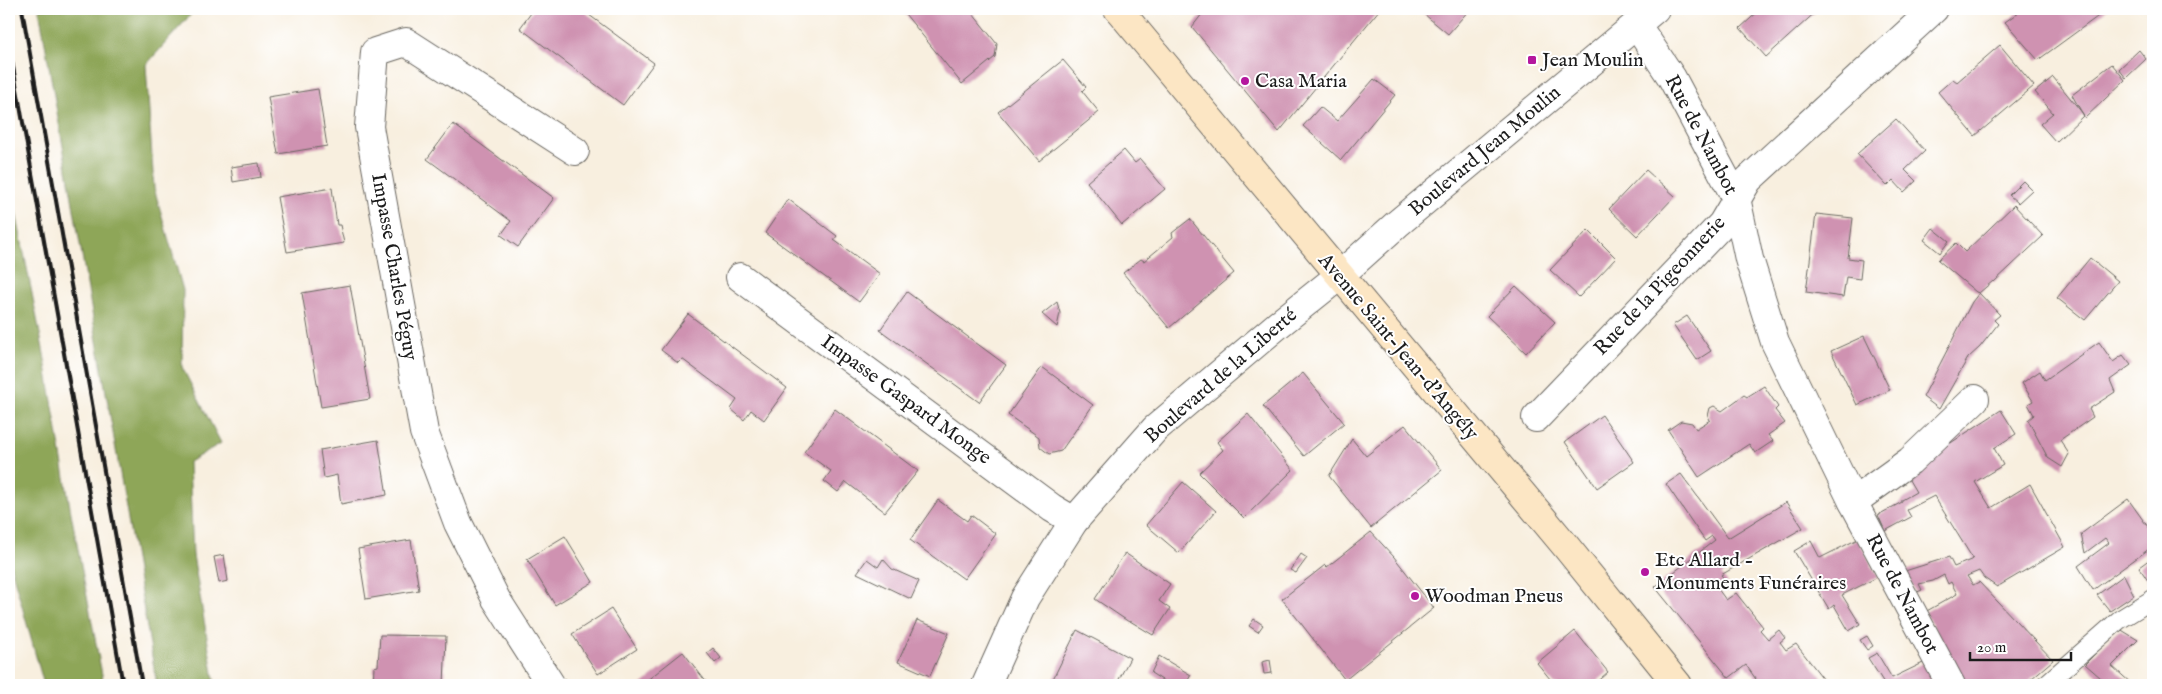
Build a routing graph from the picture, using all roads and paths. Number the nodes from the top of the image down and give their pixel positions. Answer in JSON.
{"nodes":[{"id":1,"x":1118,"y":9,"type":"edge"},
{"id":2,"x":1934,"y":9,"type":"edge"},
{"id":3,"x":1646,"y":16,"type":"edge"},
{"id":4,"x":575,"y":151,"type":"dead end"},
{"id":5,"x":1736,"y":198,"type":"junction"},
{"id":6,"x":1339,"y":276,"type":"junction"},
{"id":7,"x":740,"y":277,"type":"dead end"},
{"id":8,"x":1975,"y":399,"type":"dead end"},
{"id":9,"x":1536,"y":418,"type":"dead end"},
{"id":10,"x":1853,"y":502,"type":"junction"},
{"id":11,"x":1074,"y":521,"type":"junction"},
{"id":12,"x":2153,"y":599,"type":"edge"},
{"id":13,"x":551,"y":685,"type":"edge"},
{"id":14,"x":986,"y":685,"type":"edge"},
{"id":15,"x":1678,"y":685,"type":"edge"},
{"id":16,"x":1951,"y":685,"type":"edge"},
{"id":17,"x":2046,"y":685,"type":"edge"}],
"edges":[{"from":1,"to":6,"type":"main road","name":"Avenue Saint-Jean-d'Angély"},
{"from":2,"to":5,"type":"street","name":"Rue de la Pigeonnerie"},
{"from":3,"to":5,"type":"street","name":"Rue de Nambot"},
{"from":3,"to":6,"type":"street","name":"Boulevard Jean Moulin"},
{"from":4,"to":13,"type":"street","name":"Impasse Charles Péguy"},
{"from":5,"to":9,"type":"street","name":"Rue de la Pigeonnerie"},
{"from":5,"to":10,"type":"street","name":"Rue de Nambot"},
{"from":6,"to":11,"type":"street","name":"Boulevard de la Liberté"},
{"from":6,"to":15,"type":"main road","name":"Avenue Saint-Jean-d'Angély"},
{"from":7,"to":11,"type":"street","name":"Impasse Gaspard Monge"},
{"from":8,"to":10,"type":"street"},
{"from":10,"to":16,"type":"street","name":"Rue de Nambot"},
{"from":11,"to":14,"type":"street","name":"Boulevard de la Liberté"},
{"from":12,"to":17,"type":"lane"}]}
